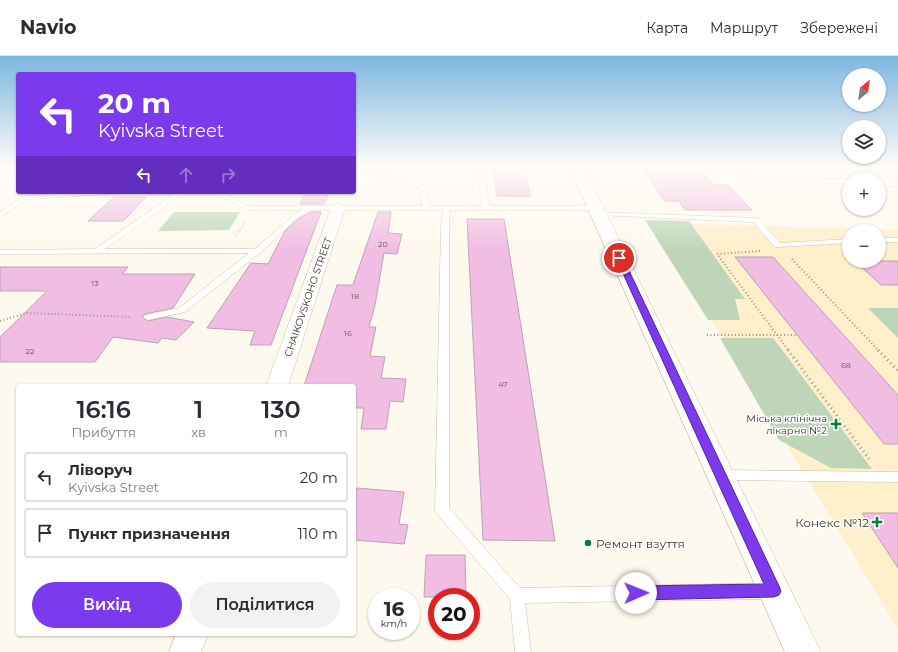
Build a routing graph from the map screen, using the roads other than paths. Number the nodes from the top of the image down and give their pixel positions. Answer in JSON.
{"nodes":[{"id":1,"x":22,"y":196,"type":"edge"},
{"id":2,"x":176,"y":196,"type":"edge"},
{"id":3,"x":224,"y":196,"type":"edge"},
{"id":4,"x":424,"y":196,"type":"edge"},
{"id":5,"x":484,"y":196,"type":"edge"},
{"id":6,"x":591,"y":196,"type":"edge"},
{"id":7,"x":310,"y":208,"type":"junction"},
{"id":8,"x":338,"y":208,"type":"junction"},
{"id":9,"x":426,"y":208,"type":"junction"},
{"id":10,"x":447,"y":208,"type":"junction"},
{"id":11,"x":486,"y":208,"type":"junction"},
{"id":12,"x":598,"y":211,"type":"junction"},
{"id":13,"x":0,"y":215,"type":"edge"},
{"id":14,"x":886,"y":240,"type":"edge"},
{"id":15,"x":898,"y":240,"type":"edge"},
{"id":16,"x":842,"y":241,"type":"edge"},
{"id":17,"x":98,"y":251,"type":"junction"},
{"id":18,"x":257,"y":251,"type":"junction"},
{"id":19,"x":0,"y":252,"type":"edge"},
{"id":20,"x":148,"y":317,"type":"road end"},
{"id":21,"x":278,"y":384,"type":"edge"},
{"id":22,"x":720,"y":475,"type":"junction"},
{"id":23,"x":898,"y":477,"type":"edge"},
{"id":24,"x":774,"y":591,"type":"junction"},
{"id":25,"x":517,"y":596,"type":"junction"},
{"id":26,"x":191,"y":636,"type":"edge"},
{"id":27,"x":186,"y":652,"type":"edge"},
{"id":28,"x":523,"y":652,"type":"edge"},
{"id":29,"x":803,"y":652,"type":"edge"}],
"edges":[{"from":1,"to":13,"type":"lane"},
{"from":2,"to":17,"type":"lane"},
{"from":3,"to":7,"type":"lane"},
{"from":4,"to":9,"type":"lane"},
{"from":5,"to":11,"type":"lane"},
{"from":6,"to":12,"type":"main road"},
{"from":7,"to":8,"type":"lane"},
{"from":7,"to":18,"type":"lane"},
{"from":8,"to":9,"type":"lane"},
{"from":8,"to":21,"type":"street","name":"CHAIKOVSKOHO STREET"},
{"from":9,"to":10,"type":"lane"},
{"from":10,"to":11,"type":"lane"},
{"from":10,"to":25,"type":"lane"},
{"from":11,"to":12,"type":"lane"},
{"from":12,"to":16,"type":"lane"},
{"from":12,"to":22,"type":"main road"},
{"from":14,"to":15,"type":"lane"},
{"from":17,"to":18,"type":"lane"},
{"from":17,"to":19,"type":"lane"},
{"from":18,"to":20,"type":"lane"},
{"from":22,"to":23,"type":"lane"},
{"from":22,"to":24,"type":"main road"},
{"from":24,"to":25,"type":"lane"},
{"from":24,"to":29,"type":"main road"},
{"from":25,"to":28,"type":"lane"},
{"from":26,"to":27,"type":"street"}]}
